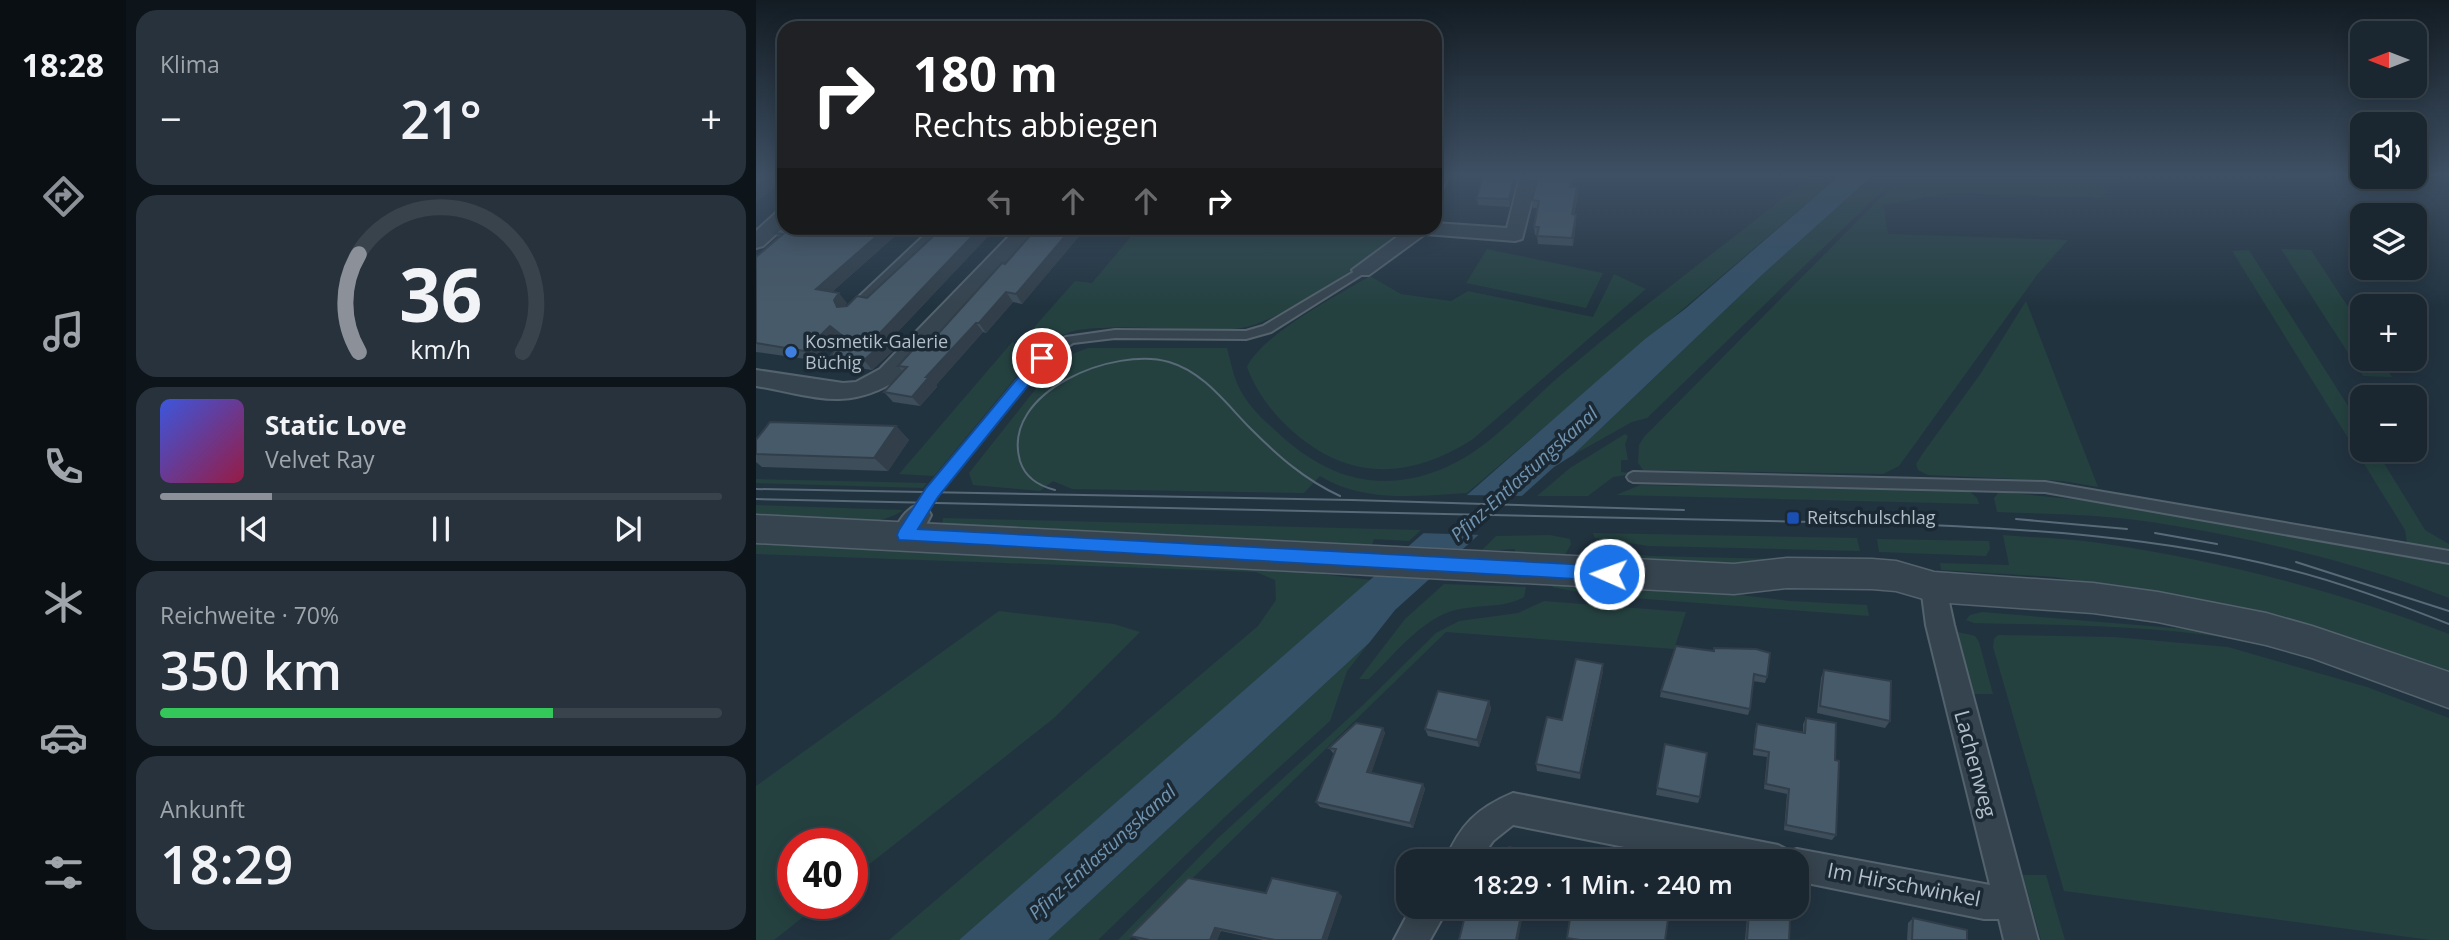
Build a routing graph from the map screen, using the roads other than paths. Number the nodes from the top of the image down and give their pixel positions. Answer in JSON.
{"nodes":[{"id":1,"x":1518,"y":220,"type":"edge"},
{"id":2,"x":777,"y":222,"type":"edge"},
{"id":3,"x":1442,"y":229,"type":"edge"},
{"id":4,"x":930,"y":235,"type":"edge"},
{"id":5,"x":1021,"y":235,"type":"edge"},
{"id":6,"x":1411,"y":235,"type":"edge"},
{"id":7,"x":756,"y":242,"type":"edge"},
{"id":8,"x":1362,"y":270,"type":"joint"},
{"id":9,"x":850,"y":311,"type":"edge"},
{"id":10,"x":756,"y":378,"type":"edge"},
{"id":11,"x":1633,"y":477,"type":"dead end"},
{"id":12,"x":911,"y":525,"type":"junction"},
{"id":13,"x":756,"y":529,"type":"edge"},
{"id":14,"x":2449,"y":557,"type":"edge"},
{"id":15,"x":1934,"y":587,"type":"junction"},
{"id":16,"x":2449,"y":690,"type":"edge"},
{"id":17,"x":1468,"y":849,"type":"edge"},
{"id":18,"x":1717,"y":849,"type":"edge"},
{"id":19,"x":1809,"y":867,"type":"edge"},
{"id":20,"x":2011,"y":902,"type":"junction"},
{"id":21,"x":1424,"y":919,"type":"edge"},
{"id":22,"x":1411,"y":940,"type":"edge"},
{"id":23,"x":2021,"y":940,"type":"edge"}],
"edges":[{"from":1,"to":3,"type":"street"},
{"from":2,"to":7,"type":"street"},
{"from":4,"to":9,"type":"lane"},
{"from":5,"to":10,"type":"street"},
{"from":6,"to":8,"type":"street"},
{"from":8,"to":12,"type":"lane"},
{"from":11,"to":14,"type":"lane"},
{"from":12,"to":13,"type":"street"},
{"from":12,"to":15,"type":"street"},
{"from":15,"to":16,"type":"street"},
{"from":15,"to":20,"type":"street","name":"Lachenweg"},
{"from":17,"to":18,"type":"street"},
{"from":19,"to":20,"type":"street","name":"Im Hirschwinkel"},
{"from":20,"to":23,"type":"street","name":"Lachenweg"},
{"from":21,"to":22,"type":"street"}]}
